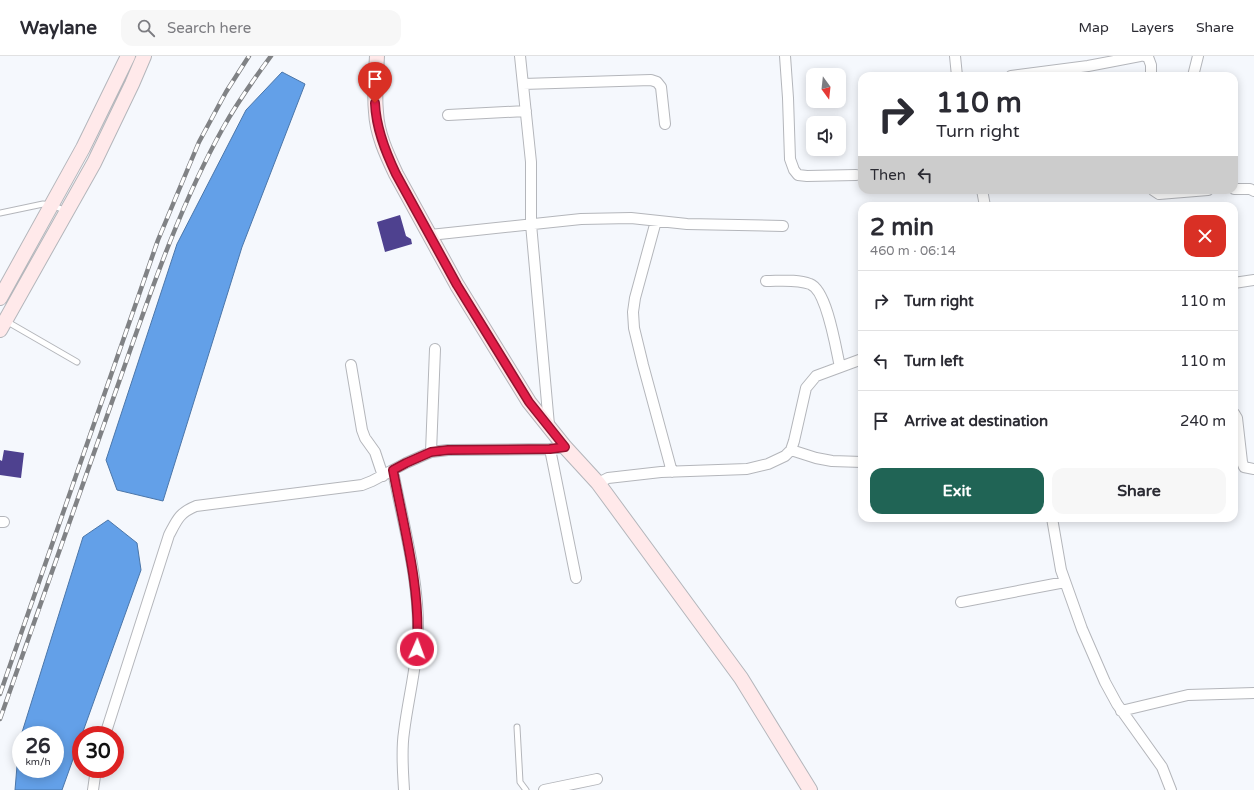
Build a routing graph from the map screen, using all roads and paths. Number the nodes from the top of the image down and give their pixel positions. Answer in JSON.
{"nodes":[{"id":1,"x":128,"y":56,"type":"edge"},
{"id":2,"x":144,"y":56,"type":"edge"},
{"id":3,"x":377,"y":56,"type":"edge"},
{"id":4,"x":520,"y":56,"type":"edge"},
{"id":5,"x":785,"y":56,"type":"edge"},
{"id":6,"x":955,"y":56,"type":"edge"},
{"id":7,"x":1140,"y":56,"type":"edge"},
{"id":8,"x":1144,"y":56,"type":"edge"},
{"id":9,"x":1198,"y":56,"type":"edge"},
{"id":10,"x":957,"y":72,"type":"edge"},
{"id":11,"x":1042,"y":72,"type":"edge"},
{"id":12,"x":1151,"y":72,"type":"edge"},
{"id":13,"x":1194,"y":72,"type":"edge"},
{"id":14,"x":523,"y":84,"type":"junction"},
{"id":15,"x":526,"y":111,"type":"junction"},
{"id":16,"x":448,"y":115,"type":"dead end"},
{"id":17,"x":665,"y":124,"type":"dead end"},
{"id":18,"x":856,"y":175,"type":"dead end"},
{"id":19,"x":1238,"y":189,"type":"edge"},
{"id":20,"x":1254,"y":191,"type":"edge"},
{"id":21,"x":52,"y":205,"type":"junction"},
{"id":22,"x":66,"y":211,"type":"junction"},
{"id":23,"x":0,"y":213,"type":"edge"},
{"id":24,"x":656,"y":221,"type":"junction"},
{"id":25,"x":531,"y":224,"type":"junction"},
{"id":26,"x":783,"y":226,"type":"dead end"},
{"id":27,"x":430,"y":235,"type":"junction"},
{"id":28,"x":1254,"y":280,"type":"edge"},
{"id":29,"x":766,"y":281,"type":"dead end"},
{"id":30,"x":1238,"y":283,"type":"edge"},
{"id":31,"x":0,"y":298,"type":"edge"},
{"id":32,"x":3,"y":325,"type":"edge"},
{"id":33,"x":435,"y":349,"type":"dead end"},
{"id":34,"x":858,"y":360,"type":"edge"},
{"id":35,"x":77,"y":362,"type":"dead end"},
{"id":36,"x":351,"y":365,"type":"dead end"},
{"id":37,"x":840,"y":367,"type":"junction"},
{"id":38,"x":549,"y":426,"type":"junction"},
{"id":39,"x":1238,"y":426,"type":"edge"},
{"id":40,"x":565,"y":447,"type":"junction"},
{"id":41,"x":550,"y":449,"type":"junction"},
{"id":42,"x":791,"y":450,"type":"junction"},
{"id":43,"x":431,"y":452,"type":"junction"},
{"id":44,"x":858,"y":462,"type":"edge"},
{"id":45,"x":1254,"y":469,"type":"edge"},
{"id":46,"x":393,"y":470,"type":"junction"},
{"id":47,"x":672,"y":472,"type":"junction"},
{"id":48,"x":383,"y":476,"type":"junction"},
{"id":49,"x":598,"y":483,"type":"junction"},
{"id":50,"x":1053,"y":522,"type":"edge"},
{"id":51,"x":576,"y":578,"type":"dead end"},
{"id":52,"x":1066,"y":582,"type":"junction"},
{"id":53,"x":961,"y":602,"type":"dead end"},
{"id":54,"x":1254,"y":693,"type":"edge"},
{"id":55,"x":1121,"y":711,"type":"junction"},
{"id":56,"x":108,"y":726,"type":"edge"},
{"id":57,"x":517,"y":727,"type":"dead end"},
{"id":58,"x":94,"y":778,"type":"edge"},
{"id":59,"x":597,"y":779,"type":"dead end"},
{"id":60,"x":94,"y":790,"type":"edge"},
{"id":61,"x":404,"y":790,"type":"edge"},
{"id":62,"x":526,"y":790,"type":"edge"},
{"id":63,"x":544,"y":790,"type":"edge"},
{"id":64,"x":810,"y":790,"type":"edge"},
{"id":65,"x":1171,"y":790,"type":"edge"}],
"edges":[{"from":1,"to":21,"type":"street"},
{"from":2,"to":22,"type":"street"},
{"from":3,"to":27,"type":"street"},
{"from":4,"to":14,"type":"street"},
{"from":5,"to":18,"type":"street"},
{"from":6,"to":10,"type":"street"},
{"from":7,"to":11,"type":"street"},
{"from":8,"to":12,"type":"street"},
{"from":9,"to":13,"type":"street"},
{"from":14,"to":15,"type":"street"},
{"from":14,"to":17,"type":"street"},
{"from":15,"to":16,"type":"street"},
{"from":15,"to":25,"type":"street"},
{"from":19,"to":20,"type":"street"},
{"from":21,"to":22,"type":"lane"},
{"from":21,"to":23,"type":"lane"},
{"from":21,"to":31,"type":"street"},
{"from":22,"to":32,"type":"street"},
{"from":24,"to":25,"type":"street"},
{"from":24,"to":26,"type":"street"},
{"from":24,"to":47,"type":"street"},
{"from":25,"to":27,"type":"street"},
{"from":25,"to":38,"type":"street"},
{"from":27,"to":38,"type":"street"},
{"from":28,"to":30,"type":"street"},
{"from":29,"to":37,"type":"street"},
{"from":32,"to":35,"type":"lane"},
{"from":33,"to":43,"type":"street"},
{"from":34,"to":37,"type":"street"},
{"from":36,"to":48,"type":"street"},
{"from":37,"to":42,"type":"street"},
{"from":38,"to":40,"type":"street"},
{"from":39,"to":45,"type":"street"},
{"from":40,"to":41,"type":"street"},
{"from":40,"to":49,"type":"street"},
{"from":41,"to":43,"type":"street"},
{"from":41,"to":51,"type":"street"},
{"from":42,"to":44,"type":"street"},
{"from":42,"to":47,"type":"street"},
{"from":43,"to":46,"type":"street"},
{"from":46,"to":48,"type":"street"},
{"from":46,"to":61,"type":"street"},
{"from":47,"to":49,"type":"street"},
{"from":48,"to":56,"type":"street"},
{"from":49,"to":64,"type":"street"},
{"from":50,"to":52,"type":"street"},
{"from":52,"to":53,"type":"street"},
{"from":52,"to":55,"type":"street"},
{"from":54,"to":55,"type":"street"},
{"from":55,"to":65,"type":"street"},
{"from":57,"to":62,"type":"lane"},
{"from":58,"to":60,"type":"street"},
{"from":59,"to":63,"type":"street"}]}
